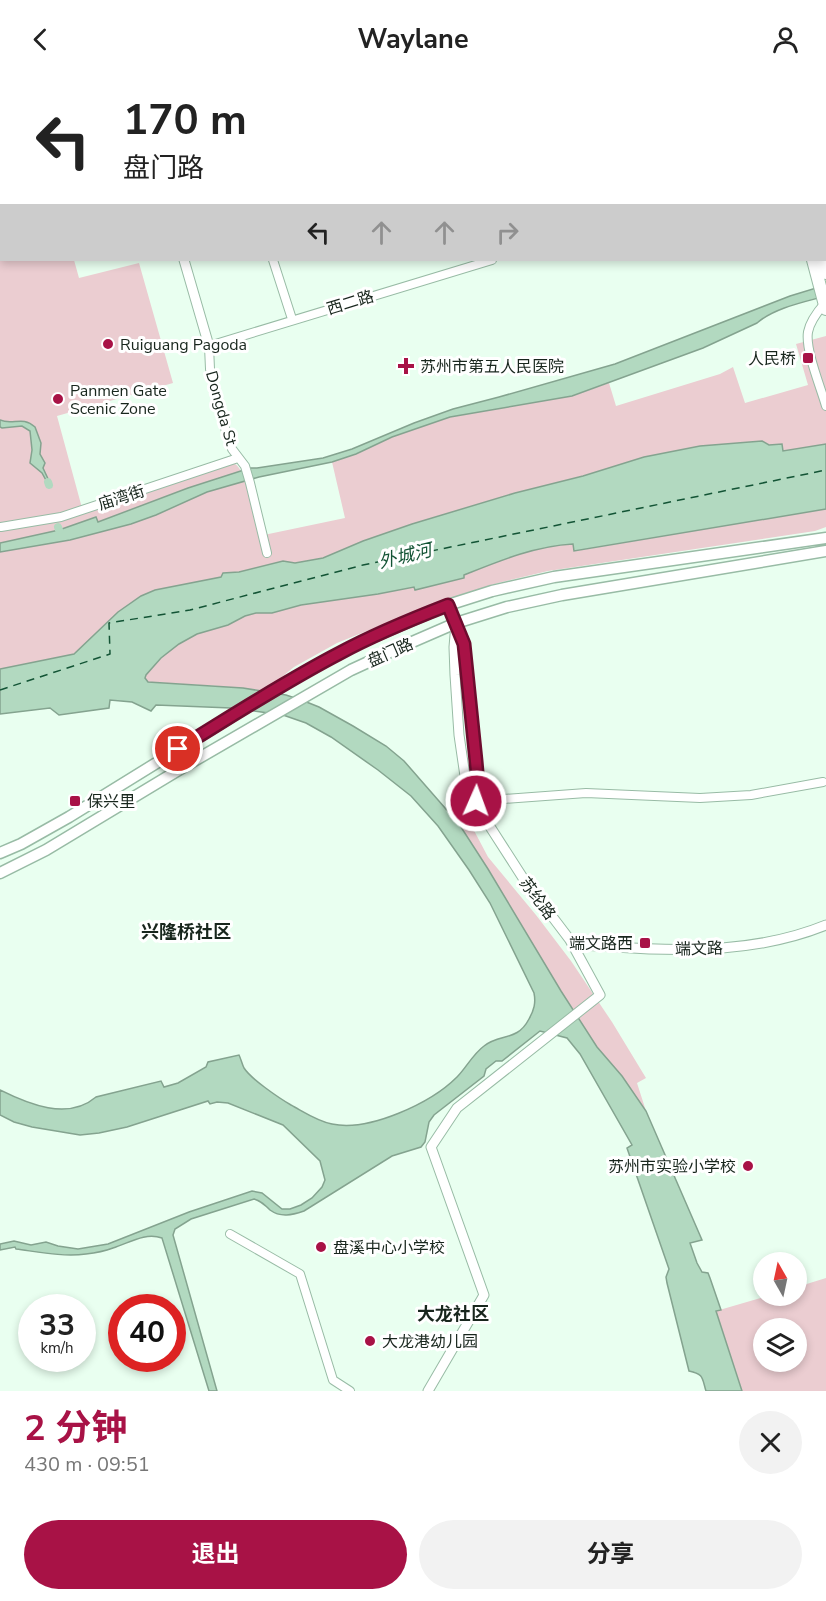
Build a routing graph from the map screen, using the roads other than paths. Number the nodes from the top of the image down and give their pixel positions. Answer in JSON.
{"nodes":[{"id":1,"x":184,"y":261,"type":"edge"},
{"id":2,"x":273,"y":261,"type":"edge"},
{"id":3,"x":489,"y":261,"type":"edge"},
{"id":4,"x":814,"y":261,"type":"edge"},
{"id":5,"x":822,"y":261,"type":"edge"},
{"id":6,"x":823,"y":278,"type":"edge"},
{"id":7,"x":825,"y":306,"type":"edge"},
{"id":8,"x":292,"y":319,"type":"junction"},
{"id":9,"x":209,"y":346,"type":"junction"},
{"id":10,"x":826,"y":406,"type":"edge"},
{"id":11,"x":238,"y":458,"type":"junction"},
{"id":12,"x":1,"y":528,"type":"edge"},
{"id":13,"x":826,"y":538,"type":"edge"},
{"id":14,"x":826,"y":551,"type":"edge"},
{"id":15,"x":267,"y":553,"type":"dead end"},
{"id":16,"x":448,"y":605,"type":"junction"},
{"id":17,"x":456,"y":624,"type":"junction"},
{"id":18,"x":822,"y":782,"type":"dead end"},
{"id":19,"x":476,"y":801,"type":"junction"},
{"id":20,"x":0,"y":854,"type":"edge"},
{"id":21,"x":0,"y":873,"type":"edge"},
{"id":22,"x":826,"y":925,"type":"edge"},
{"id":23,"x":570,"y":940,"type":"junction"},
{"id":24,"x":230,"y":1234,"type":"dead end"},
{"id":25,"x":350,"y":1391,"type":"edge"},
{"id":26,"x":428,"y":1391,"type":"edge"}],
"edges":[{"from":1,"to":9,"type":"street","name":"Dongda St"},
{"from":2,"to":8,"type":"street"},
{"from":3,"to":8,"type":"street","name":"西二路"},
{"from":4,"to":6,"type":"main road"},
{"from":5,"to":6,"type":"main road"},
{"from":6,"to":7,"type":"main road"},
{"from":7,"to":10,"type":"street"},
{"from":8,"to":9,"type":"street","name":"西二路"},
{"from":9,"to":11,"type":"street","name":"Dongda St"},
{"from":11,"to":12,"type":"street","name":"庙湾街"},
{"from":11,"to":15,"type":"street","name":"Dongda St"},
{"from":13,"to":16,"type":"main road","name":"盘门路"},
{"from":14,"to":17,"type":"main road","name":"盘门路"},
{"from":16,"to":17,"type":"main road"},
{"from":16,"to":20,"type":"main road","name":"盘门路"},
{"from":17,"to":19,"type":"street"},
{"from":17,"to":19,"type":"street","name":"苏纶路"},
{"from":17,"to":21,"type":"main road","name":"盘门路"},
{"from":18,"to":19,"type":"street"},
{"from":19,"to":23,"type":"street","name":"苏纶路"},
{"from":22,"to":23,"type":"street","name":"端文路"},
{"from":23,"to":26,"type":"street","name":"苏纶路"},
{"from":24,"to":25,"type":"street"}]}
